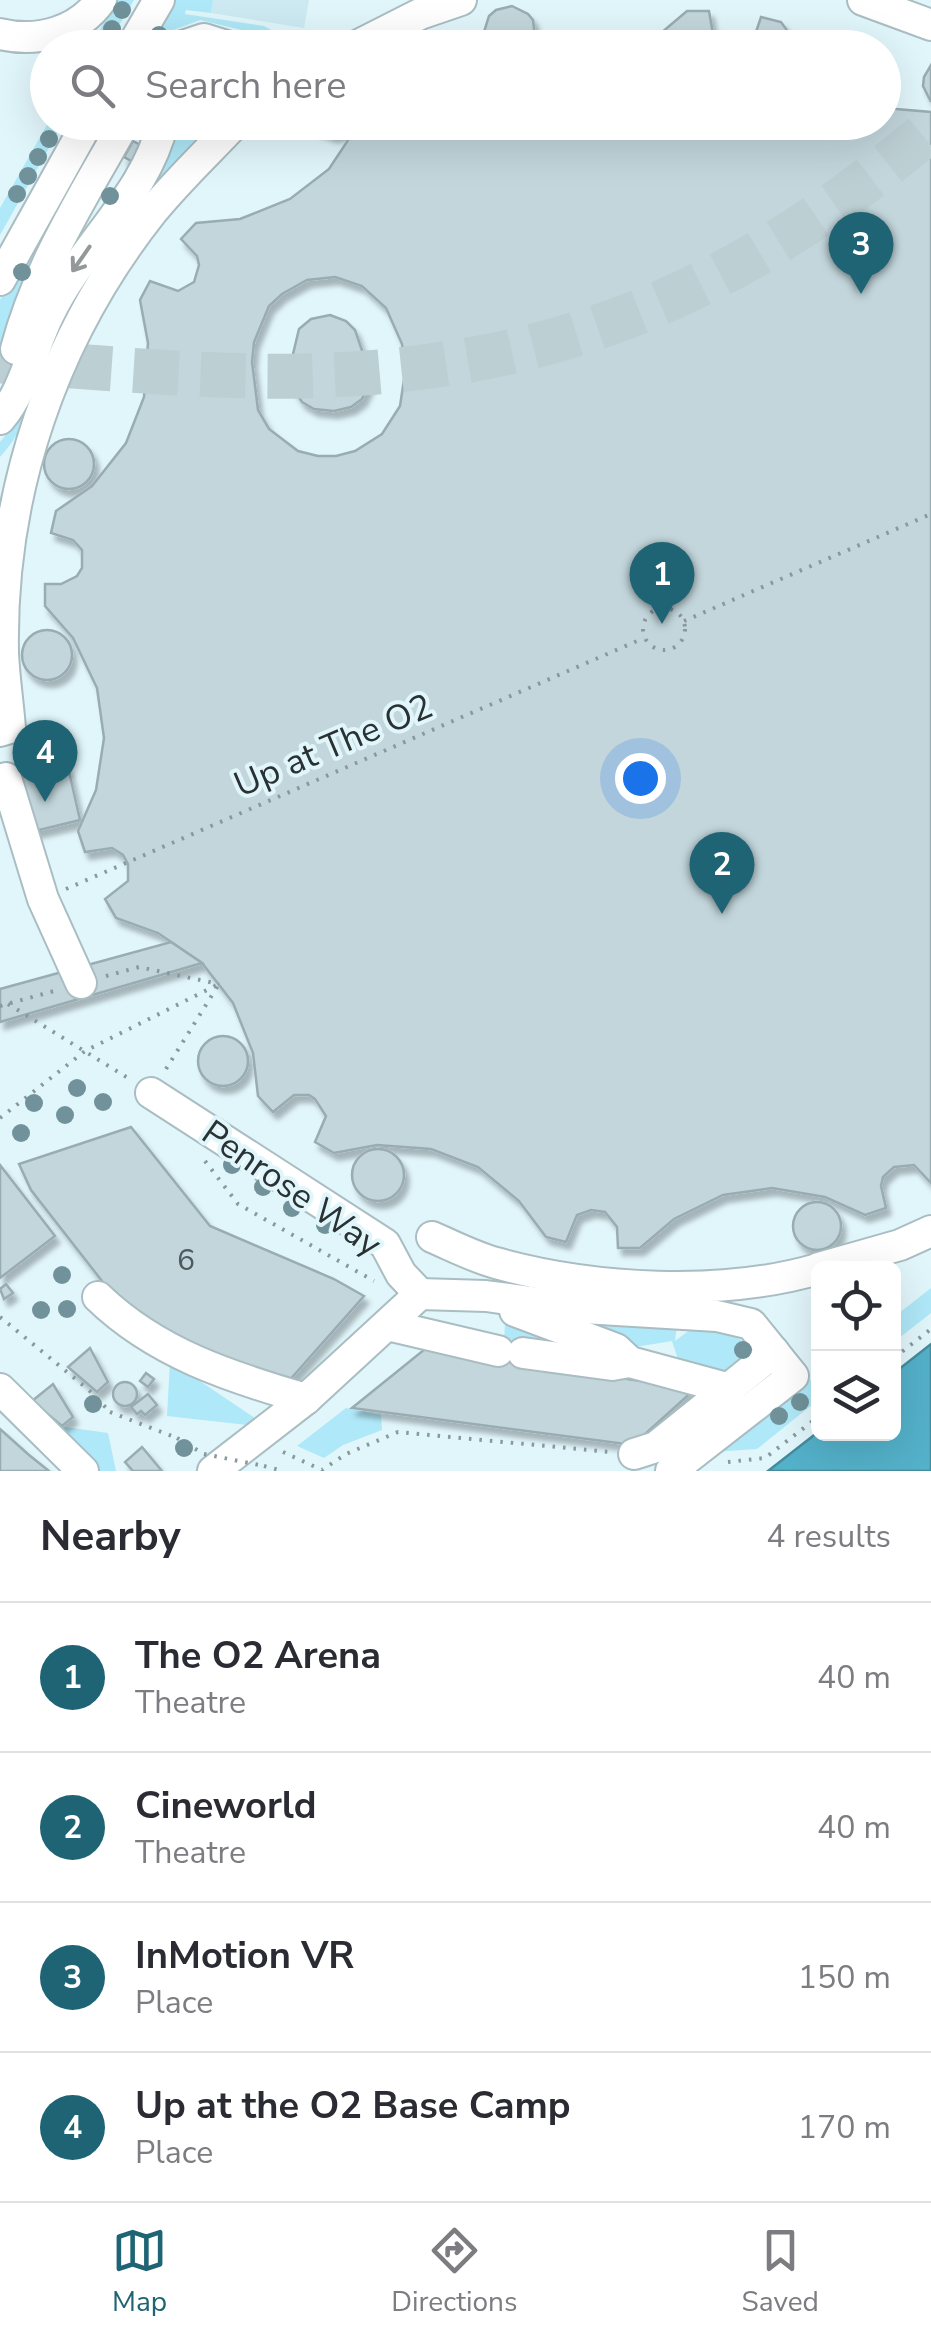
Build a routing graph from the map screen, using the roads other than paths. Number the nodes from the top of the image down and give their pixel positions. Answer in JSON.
{"nodes":[{"id":1,"x":101,"y":0,"type":"edge"},
{"id":2,"x":159,"y":0,"type":"edge"},
{"id":3,"x":462,"y":0,"type":"edge"},
{"id":4,"x":863,"y":0,"type":"edge"},
{"id":5,"x":931,"y":25,"type":"edge"},
{"id":6,"x":60,"y":30,"type":"edge"},
{"id":7,"x":142,"y":30,"type":"edge"},
{"id":8,"x":388,"y":30,"type":"edge"},
{"id":9,"x":0,"y":34,"type":"edge"},
{"id":10,"x":30,"y":36,"type":"edge"},
{"id":11,"x":78,"y":140,"type":"edge"},
{"id":12,"x":116,"y":140,"type":"edge"},
{"id":13,"x":158,"y":140,"type":"edge"},
{"id":14,"x":219,"y":140,"type":"edge"},
{"id":15,"x":0,"y":280,"type":"edge"},
{"id":16,"x":0,"y":384,"type":"edge"},
{"id":17,"x":0,"y":419,"type":"edge"},
{"id":18,"x":0,"y":730,"type":"edge"},
{"id":19,"x":6,"y":778,"type":"dead end"},
{"id":20,"x":81,"y":983,"type":"dead end"},
{"id":21,"x":152,"y":1092,"type":"road end"},
{"id":22,"x":931,"y":1231,"type":"edge"},
{"id":23,"x":432,"y":1237,"type":"dead end"},
{"id":24,"x":846,"y":1261,"type":"edge"},
{"id":25,"x":811,"y":1270,"type":"edge"},
{"id":26,"x":486,"y":1296,"type":"junction"},
{"id":27,"x":98,"y":1297,"type":"dead end"},
{"id":28,"x":416,"y":1298,"type":"junction"},
{"id":29,"x":387,"y":1325,"type":"junction"},
{"id":30,"x":774,"y":1352,"type":"junction"},
{"id":31,"x":630,"y":1362,"type":"junction"},
{"id":32,"x":730,"y":1388,"type":"junction"},
{"id":33,"x":0,"y":1389,"type":"edge"},
{"id":34,"x":306,"y":1400,"type":"junction"},
{"id":35,"x":634,"y":1454,"type":"road end"},
{"id":36,"x":84,"y":1471,"type":"edge"},
{"id":37,"x":212,"y":1471,"type":"edge"},
{"id":38,"x":671,"y":1471,"type":"edge"}],
"edges":[{"from":1,"to":6,"type":"street"},
{"from":2,"to":7,"type":"street"},
{"from":3,"to":8,"type":"street"},
{"from":4,"to":5,"type":"street"},
{"from":9,"to":10,"type":"street"},
{"from":11,"to":15,"type":"street"},
{"from":12,"to":16,"type":"street"},
{"from":13,"to":17,"type":"street","one_way":true},
{"from":14,"to":18,"type":"street"},
{"from":19,"to":20,"type":"street"},
{"from":21,"to":28,"type":"street","name":"Penrose Way"},
{"from":22,"to":24,"type":"street"},
{"from":23,"to":25,"type":"street"},
{"from":26,"to":28,"type":"street"},
{"from":26,"to":30,"type":"street"},
{"from":26,"to":31,"type":"street"},
{"from":27,"to":34,"type":"street"},
{"from":28,"to":29,"type":"street"},
{"from":29,"to":31,"type":"street"},
{"from":29,"to":34,"type":"street"},
{"from":30,"to":32,"type":"street"},
{"from":30,"to":38,"type":"street"},
{"from":31,"to":32,"type":"street"},
{"from":32,"to":35,"type":"street"},
{"from":33,"to":36,"type":"street"},
{"from":34,"to":37,"type":"street"}]}
